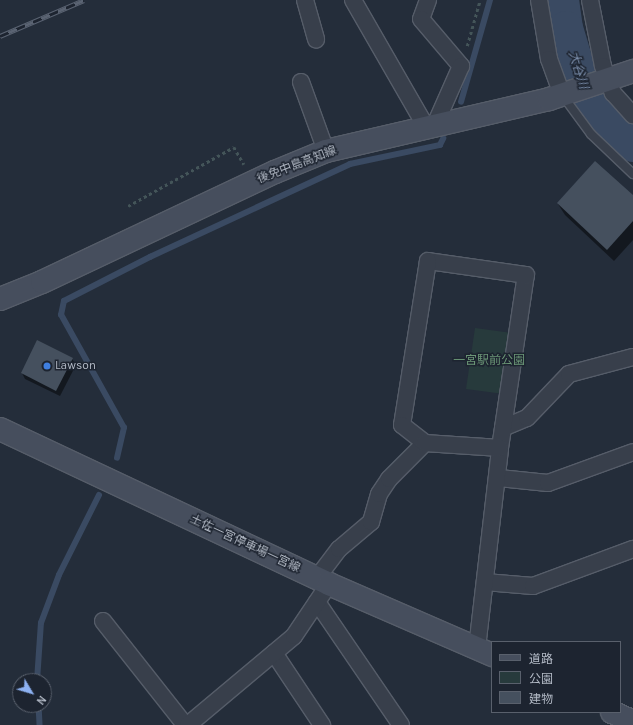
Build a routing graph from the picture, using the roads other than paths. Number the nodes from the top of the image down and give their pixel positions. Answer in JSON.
{"nodes":[{"id":1,"x":305,"y":0,"type":"edge"},
{"id":2,"x":353,"y":0,"type":"edge"},
{"id":3,"x":428,"y":0,"type":"edge"},
{"id":4,"x":539,"y":0,"type":"edge"},
{"id":5,"x":590,"y":0,"type":"edge"},
{"id":6,"x":316,"y":39,"type":"dead end"},
{"id":7,"x":633,"y":71,"type":"edge"},
{"id":8,"x":301,"y":82,"type":"dead end"},
{"id":9,"x":604,"y":82,"type":"junction"},
{"id":10,"x":562,"y":94,"type":"junction"},
{"id":11,"x":633,"y":115,"type":"edge"},
{"id":12,"x":431,"y":126,"type":"junction"},
{"id":13,"x":326,"y":151,"type":"junction"},
{"id":14,"x":633,"y":174,"type":"edge"},
{"id":15,"x":0,"y":299,"type":"edge"},
{"id":16,"x":633,"y":357,"type":"edge"},
{"id":17,"x":503,"y":428,"type":"junction"},
{"id":18,"x":0,"y":429,"type":"edge"},
{"id":19,"x":425,"y":443,"type":"junction"},
{"id":20,"x":500,"y":448,"type":"junction"},
{"id":21,"x":633,"y":452,"type":"edge"},
{"id":22,"x":499,"y":478,"type":"junction"},
{"id":23,"x":633,"y":549,"type":"edge"},
{"id":24,"x":323,"y":581,"type":"junction"},
{"id":25,"x":485,"y":582,"type":"junction"},
{"id":26,"x":317,"y":602,"type":"junction"},
{"id":27,"x":103,"y":621,"type":"dead end"},
{"id":28,"x":484,"y":651,"type":"edge"},
{"id":29,"x":274,"y":653,"type":"junction"},
{"id":30,"x":614,"y":713,"type":"edge"},
{"id":31,"x":633,"y":722,"type":"edge"},
{"id":32,"x":193,"y":723,"type":"edge"},
{"id":33,"x":322,"y":725,"type":"edge"},
{"id":34,"x":400,"y":725,"type":"edge"}],
"edges":[{"from":1,"to":6,"type":"street"},
{"from":2,"to":12,"type":"street"},
{"from":3,"to":12,"type":"street"},
{"from":4,"to":10,"type":"street"},
{"from":5,"to":9,"type":"street"},
{"from":7,"to":9,"type":"main road","name":"後免中島高知線"},
{"from":8,"to":13,"type":"street"},
{"from":9,"to":10,"type":"main road","name":"後免中島高知線"},
{"from":9,"to":11,"type":"street"},
{"from":10,"to":12,"type":"main road","name":"後免中島高知線"},
{"from":10,"to":14,"type":"lane"},
{"from":12,"to":13,"type":"main road","name":"後免中島高知線"},
{"from":13,"to":15,"type":"main road","name":"後免中島高知線"},
{"from":16,"to":17,"type":"street"},
{"from":17,"to":19,"type":"street"},
{"from":17,"to":20,"type":"street"},
{"from":18,"to":24,"type":"main road","name":"土佐一宮停車場一宮線"},
{"from":19,"to":20,"type":"street"},
{"from":19,"to":24,"type":"street"},
{"from":20,"to":22,"type":"street"},
{"from":21,"to":22,"type":"street"},
{"from":22,"to":25,"type":"street"},
{"from":23,"to":25,"type":"street"},
{"from":24,"to":26,"type":"street"},
{"from":24,"to":28,"type":"main road","name":"土佐一宮停車場一宮線"},
{"from":25,"to":28,"type":"street"},
{"from":26,"to":29,"type":"street"},
{"from":26,"to":34,"type":"street"},
{"from":27,"to":32,"type":"street"},
{"from":29,"to":32,"type":"street"},
{"from":29,"to":33,"type":"street"},
{"from":30,"to":31,"type":"main road"}]}
